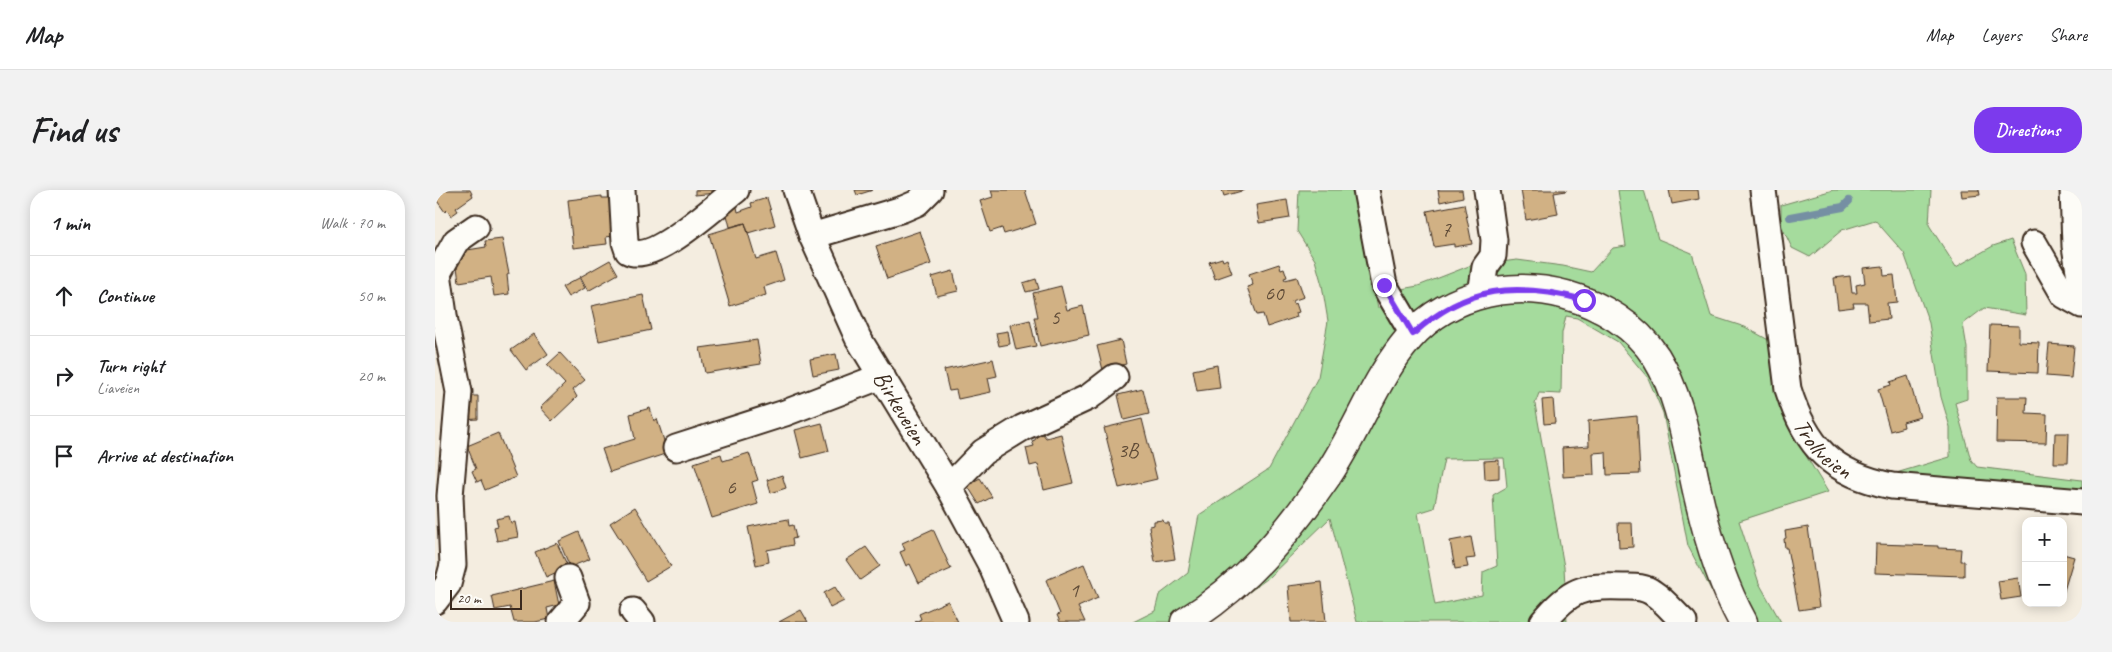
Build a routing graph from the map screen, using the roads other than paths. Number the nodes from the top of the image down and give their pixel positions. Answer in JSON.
{"nodes":[{"id":1,"x":622,"y":190,"type":"edge"},
{"id":2,"x":736,"y":190,"type":"edge"},
{"id":3,"x":796,"y":190,"type":"edge"},
{"id":4,"x":930,"y":190,"type":"edge"},
{"id":5,"x":1366,"y":190,"type":"edge"},
{"id":6,"x":1487,"y":190,"type":"edge"},
{"id":7,"x":1763,"y":190,"type":"edge"},
{"id":8,"x":2073,"y":190,"type":"edge"},
{"id":9,"x":476,"y":228,"type":"dead end"},
{"id":10,"x":812,"y":236,"type":"junction"},
{"id":11,"x":2033,"y":243,"type":"dead end"},
{"id":12,"x":2082,"y":290,"type":"edge"},
{"id":13,"x":1481,"y":294,"type":"junction"},
{"id":14,"x":2082,"y":306,"type":"edge"},
{"id":15,"x":1413,"y":334,"type":"junction"},
{"id":16,"x":882,"y":376,"type":"junction"},
{"id":17,"x":1115,"y":377,"type":"dead end"},
{"id":18,"x":676,"y":448,"type":"dead end"},
{"id":19,"x":949,"y":486,"type":"junction"},
{"id":20,"x":2082,"y":502,"type":"edge"},
{"id":21,"x":569,"y":578,"type":"dead end"},
{"id":22,"x":435,"y":601,"type":"edge"},
{"id":23,"x":561,"y":622,"type":"edge"},
{"id":24,"x":1015,"y":622,"type":"edge"},
{"id":25,"x":1185,"y":622,"type":"edge"},
{"id":26,"x":1543,"y":622,"type":"edge"},
{"id":27,"x":1684,"y":622,"type":"edge"},
{"id":28,"x":1743,"y":622,"type":"edge"}],
"edges":[{"from":1,"to":2,"type":"street"},
{"from":3,"to":10,"type":"street","name":"Birkeveien"},
{"from":4,"to":10,"type":"street"},
{"from":5,"to":15,"type":"street"},
{"from":6,"to":13,"type":"street"},
{"from":7,"to":20,"type":"street","name":"Trollveien"},
{"from":8,"to":12,"type":"street"},
{"from":9,"to":22,"type":"street"},
{"from":10,"to":16,"type":"street","name":"Birkeveien"},
{"from":11,"to":14,"type":"street"},
{"from":13,"to":15,"type":"main road"},
{"from":13,"to":28,"type":"main road"},
{"from":15,"to":25,"type":"main road"},
{"from":16,"to":18,"type":"street"},
{"from":16,"to":19,"type":"street","name":"Birkeveien"},
{"from":17,"to":19,"type":"street"},
{"from":19,"to":24,"type":"street","name":"Birkeveien"},
{"from":21,"to":23,"type":"street"},
{"from":26,"to":27,"type":"street"}]}
